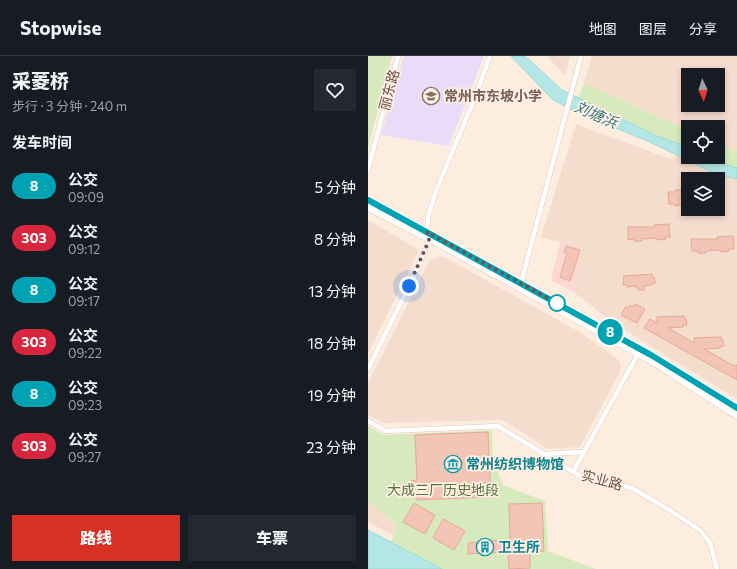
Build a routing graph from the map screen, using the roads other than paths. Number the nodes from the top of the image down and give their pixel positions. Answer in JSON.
{"nodes":[{"id":1,"x":398,"y":56,"type":"edge"},
{"id":2,"x":490,"y":56,"type":"edge"},
{"id":3,"x":581,"y":56,"type":"edge"},
{"id":4,"x":368,"y":170,"type":"edge"},
{"id":5,"x":368,"y":200,"type":"edge"},
{"id":6,"x":368,"y":208,"type":"edge"},
{"id":7,"x":427,"y":232,"type":"junction"},
{"id":8,"x":429,"y":240,"type":"junction"},
{"id":9,"x":521,"y":283,"type":"junction"},
{"id":10,"x":638,"y":354,"type":"junction"},
{"id":11,"x":368,"y":369,"type":"edge"},
{"id":12,"x":737,"y":408,"type":"edge"},
{"id":13,"x":737,"y":416,"type":"edge"},
{"id":14,"x":368,"y":421,"type":"edge"},
{"id":15,"x":584,"y":452,"type":"junction"},
{"id":16,"x":543,"y":454,"type":"junction"},
{"id":17,"x":572,"y":472,"type":"junction"},
{"id":18,"x":717,"y":569,"type":"edge"}],
"edges":[{"from":1,"to":4,"type":"street","name":"丽东路"},
{"from":2,"to":7,"type":"street"},
{"from":3,"to":9,"type":"street"},
{"from":5,"to":7,"type":"main road"},
{"from":6,"to":8,"type":"main road"},
{"from":7,"to":8,"type":"street"},
{"from":7,"to":9,"type":"main road"},
{"from":8,"to":10,"type":"main road"},
{"from":8,"to":11,"type":"street"},
{"from":9,"to":12,"type":"main road"},
{"from":10,"to":13,"type":"main road"},
{"from":10,"to":15,"type":"street"},
{"from":14,"to":16,"type":"street","name":"实业路"},
{"from":15,"to":16,"type":"street"},
{"from":15,"to":17,"type":"street"},
{"from":16,"to":17,"type":"street","name":"实业路"},
{"from":17,"to":18,"type":"street","name":"实业路"}]}
